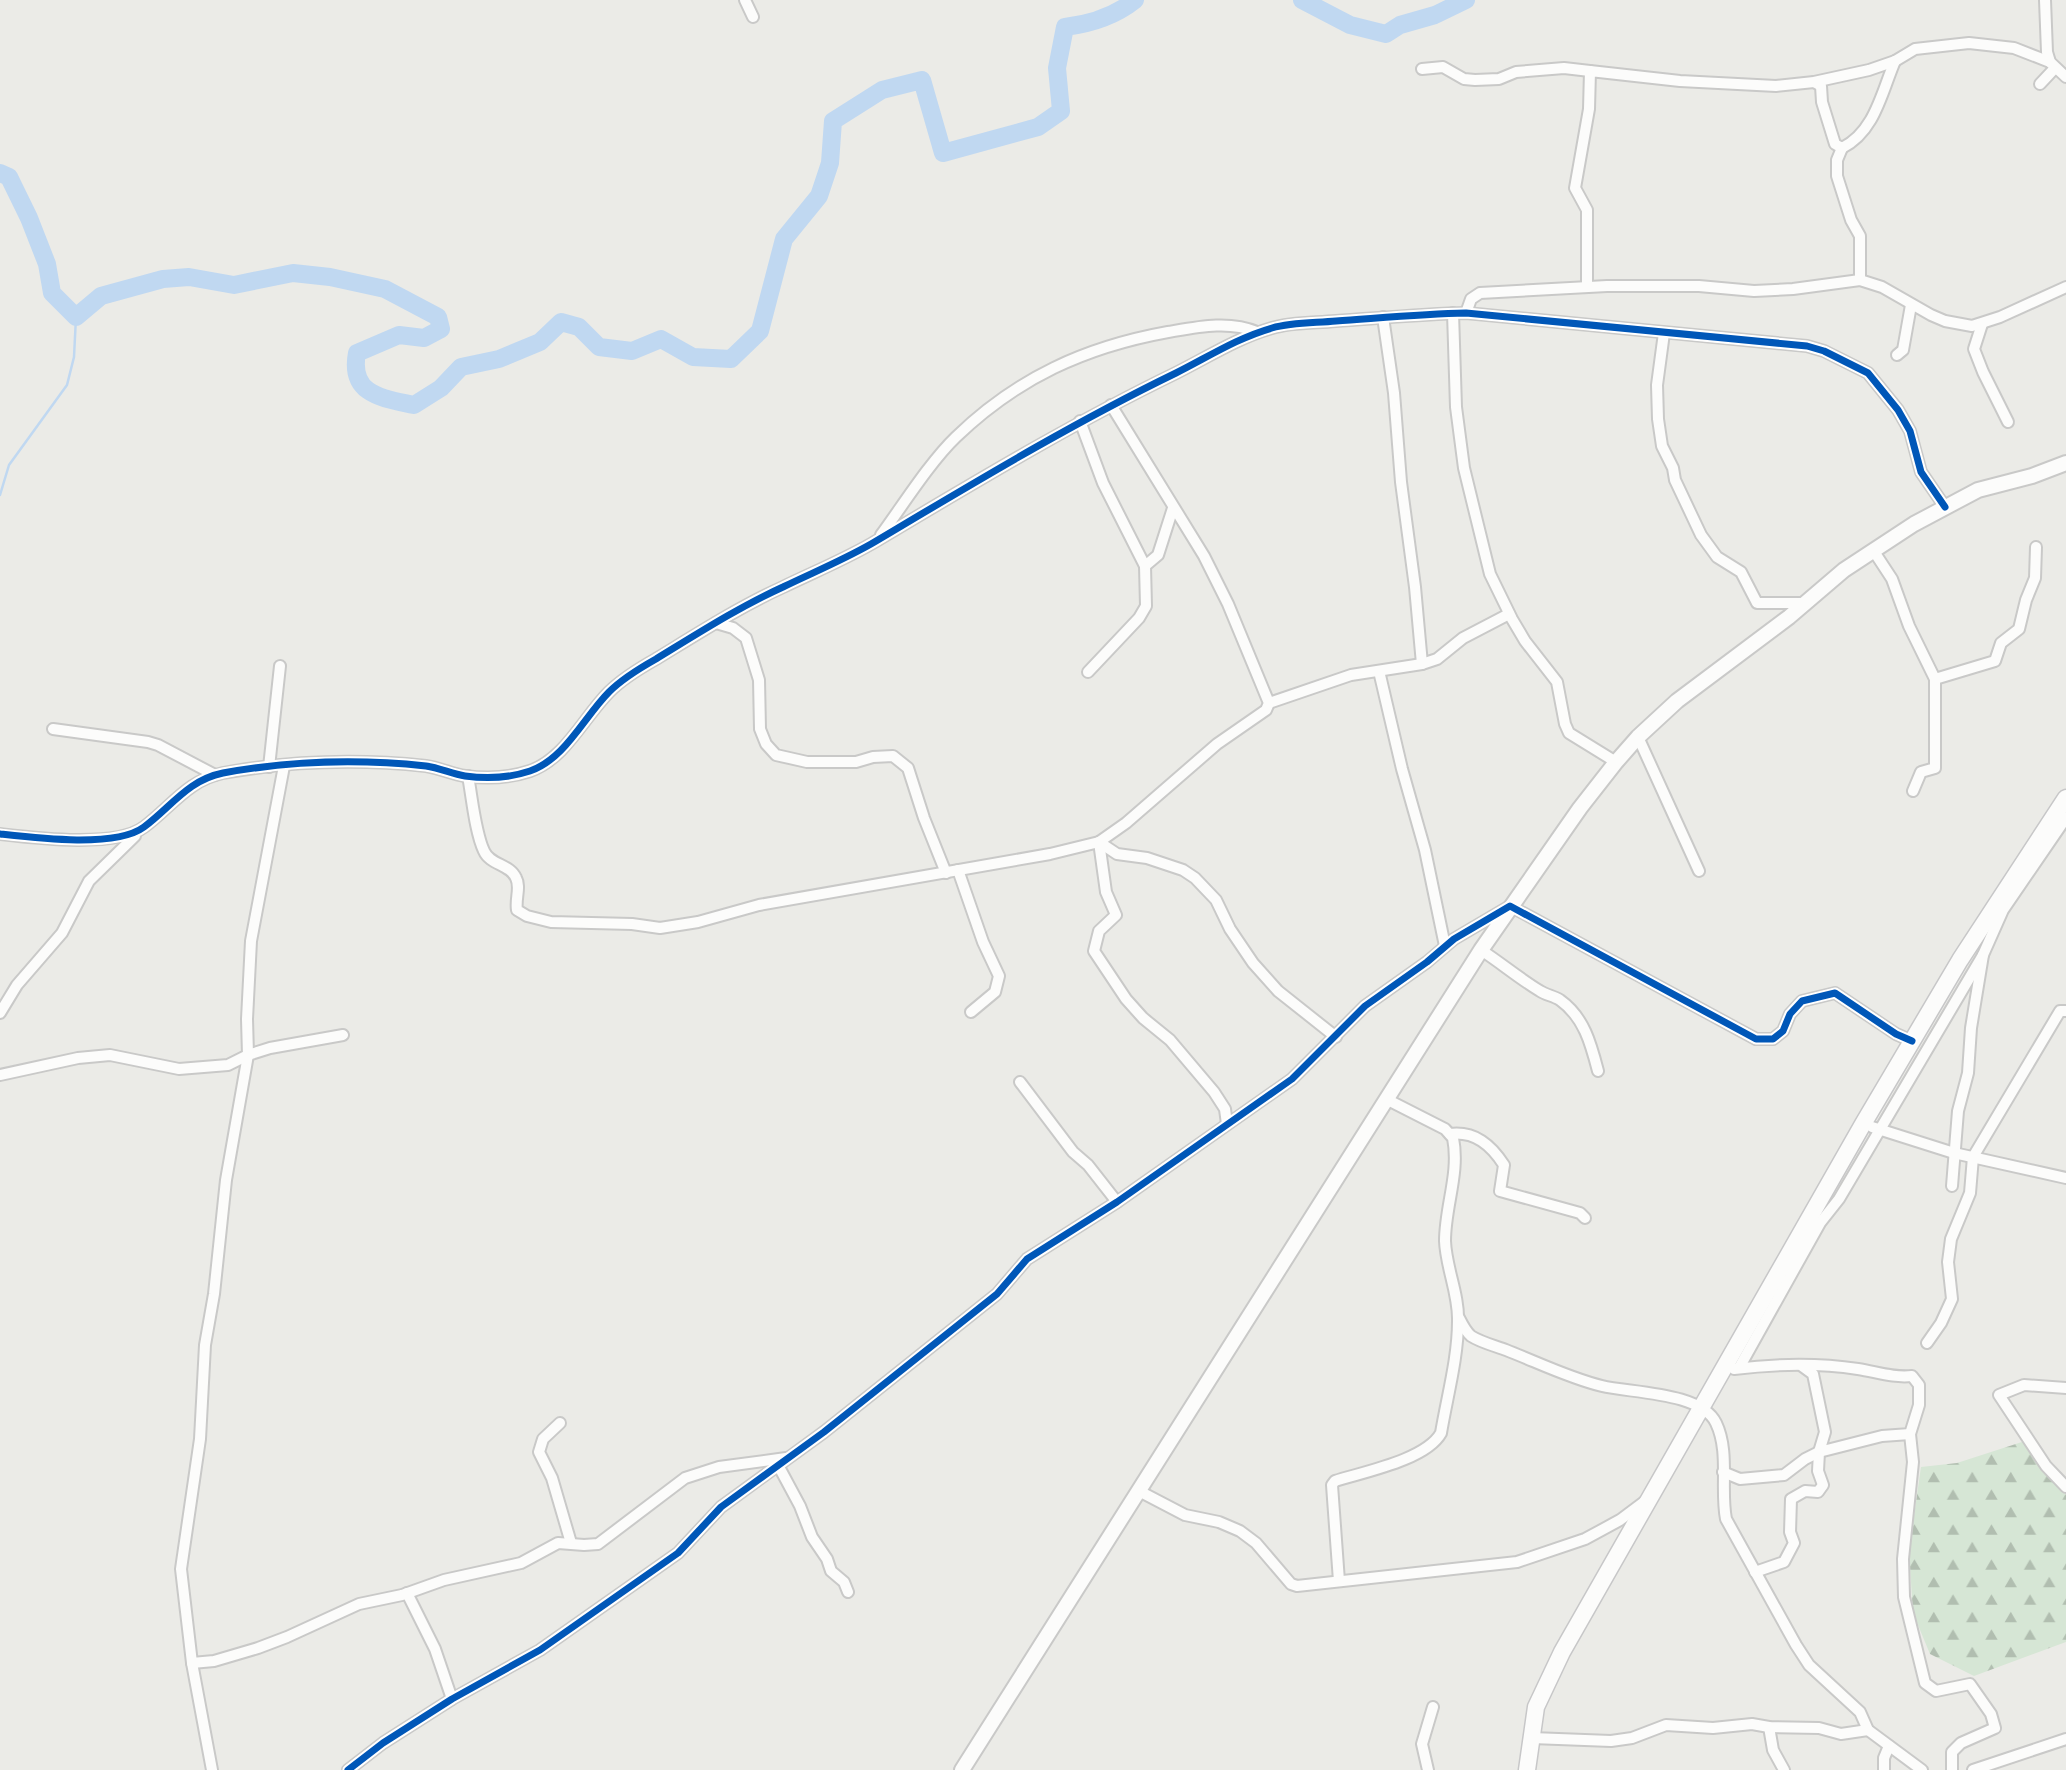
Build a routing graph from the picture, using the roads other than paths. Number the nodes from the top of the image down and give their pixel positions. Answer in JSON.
{"nodes":[{"id":1,"x":745,"y":0,"type":"edge"},
{"id":2,"x":2045,"y":0,"type":"edge"},
{"id":3,"x":754,"y":17,"type":"dead end"},
{"id":4,"x":1895,"y":61,"type":"junction"},
{"id":5,"x":2053,"y":65,"type":"junction"},
{"id":6,"x":1423,"y":69,"type":"dead end"},
{"id":7,"x":1590,"y":71,"type":"junction"},
{"id":8,"x":2066,"y":77,"type":"edge"},
{"id":9,"x":1814,"y":82,"type":"junction"},
{"id":10,"x":2040,"y":85,"type":"dead end"},
{"id":11,"x":1842,"y":148,"type":"junction"},
{"id":12,"x":1860,"y":281,"type":"junction"},
{"id":13,"x":1587,"y":287,"type":"junction"},
{"id":14,"x":2066,"y":287,"type":"edge"},
{"id":15,"x":1911,"y":305,"type":"junction"},
{"id":16,"x":1452,"y":313,"type":"junction"},
{"id":17,"x":1466,"y":313,"type":"junction"},
{"id":18,"x":1383,"y":317,"type":"junction"},
{"id":19,"x":1982,"y":324,"type":"junction"},
{"id":20,"x":1257,"y":332,"type":"junction"},
{"id":21,"x":1664,"y":333,"type":"junction"},
{"id":22,"x":1897,"y":355,"type":"dead end"},
{"id":23,"x":1111,"y":405,"type":"junction"},
{"id":24,"x":1080,"y":421,"type":"junction"},
{"id":25,"x":2008,"y":422,"type":"dead end"},
{"id":26,"x":2066,"y":463,"type":"edge"},
{"id":27,"x":1945,"y":508,"type":"junction"},
{"id":28,"x":1173,"y":509,"type":"junction"},
{"id":29,"x":877,"y":540,"type":"junction"},
{"id":30,"x":2036,"y":547,"type":"dead end"},
{"id":31,"x":1873,"y":550,"type":"junction"},
{"id":32,"x":1145,"y":566,"type":"junction"},
{"id":33,"x":1805,"y":603,"type":"junction"},
{"id":34,"x":1509,"y":614,"type":"junction"},
{"id":35,"x":716,"y":623,"type":"junction"},
{"id":36,"x":1422,"y":664,"type":"junction"},
{"id":37,"x":280,"y":666,"type":"dead end"},
{"id":38,"x":1379,"y":671,"type":"junction"},
{"id":39,"x":1088,"y":672,"type":"dead end"},
{"id":40,"x":1935,"y":679,"type":"junction"},
{"id":41,"x":1269,"y":703,"type":"junction"},
{"id":42,"x":53,"y":729,"type":"dead end"},
{"id":43,"x":1638,"y":737,"type":"junction"},
{"id":44,"x":1616,"y":762,"type":"junction"},
{"id":45,"x":284,"y":765,"type":"junction"},
{"id":46,"x":268,"y":767,"type":"junction"},
{"id":47,"x":215,"y":775,"type":"junction"},
{"id":48,"x":468,"y":776,"type":"junction"},
{"id":49,"x":1913,"y":791,"type":"dead end"},
{"id":50,"x":2066,"y":798,"type":"edge"},
{"id":51,"x":2066,"y":818,"type":"edge"},
{"id":52,"x":142,"y":829,"type":"junction"},
{"id":53,"x":0,"y":834,"type":"edge"},
{"id":54,"x":1099,"y":842,"type":"junction"},
{"id":55,"x":1699,"y":871,"type":"dead end"},
{"id":56,"x":952,"y":872,"type":"junction"},
{"id":57,"x":1510,"y":906,"type":"junction"},
{"id":58,"x":1445,"y":946,"type":"junction"},
{"id":59,"x":1481,"y":950,"type":"junction"},
{"id":60,"x":1983,"y":955,"type":"junction"},
{"id":61,"x":2066,"y":1011,"type":"edge"},
{"id":62,"x":971,"y":1012,"type":"dead end"},
{"id":63,"x":0,"y":1013,"type":"edge"},
{"id":64,"x":343,"y":1035,"type":"dead end"},
{"id":65,"x":1336,"y":1037,"type":"junction"},
{"id":66,"x":1912,"y":1041,"type":"junction"},
{"id":67,"x":248,"y":1055,"type":"junction"},
{"id":68,"x":1598,"y":1071,"type":"dead end"},
{"id":69,"x":0,"y":1074,"type":"edge"},
{"id":70,"x":1020,"y":1082,"type":"dead end"},
{"id":71,"x":1388,"y":1100,"type":"junction"},
{"id":72,"x":1227,"y":1124,"type":"junction"},
{"id":73,"x":1870,"y":1126,"type":"junction"},
{"id":74,"x":1450,"y":1134,"type":"junction"},
{"id":75,"x":1954,"y":1153,"type":"junction"},
{"id":76,"x":1973,"y":1157,"type":"junction"},
{"id":77,"x":2065,"y":1177,"type":"edge"},
{"id":78,"x":1952,"y":1186,"type":"dead end"},
{"id":79,"x":2066,"y":1190,"type":"edge"},
{"id":80,"x":1117,"y":1202,"type":"junction"},
{"id":81,"x":1585,"y":1218,"type":"dead end"},
{"id":82,"x":1459,"y":1318,"type":"junction"},
{"id":83,"x":1927,"y":1342,"type":"dead end"},
{"id":84,"x":1799,"y":1364,"type":"junction"},
{"id":85,"x":1739,"y":1368,"type":"junction"},
{"id":86,"x":1721,"y":1370,"type":"junction"},
{"id":87,"x":2066,"y":1388,"type":"edge"},
{"id":88,"x":1700,"y":1408,"type":"junction"},
{"id":89,"x":560,"y":1423,"type":"dead end"},
{"id":90,"x":1910,"y":1434,"type":"junction"},
{"id":91,"x":1819,"y":1452,"type":"junction"},
{"id":92,"x":788,"y":1458,"type":"junction"},
{"id":93,"x":778,"y":1465,"type":"junction"},
{"id":94,"x":1723,"y":1472,"type":"junction"},
{"id":95,"x":2066,"y":1487,"type":"edge"},
{"id":96,"x":1139,"y":1491,"type":"junction"},
{"id":97,"x":1647,"y":1500,"type":"junction"},
{"id":98,"x":571,"y":1543,"type":"junction"},
{"id":99,"x":1755,"y":1573,"type":"junction"},
{"id":100,"x":1339,"y":1581,"type":"junction"},
{"id":101,"x":407,"y":1592,"type":"junction"},
{"id":102,"x":848,"y":1592,"type":"dead end"},
{"id":103,"x":192,"y":1663,"type":"junction"},
{"id":104,"x":452,"y":1699,"type":"junction"},
{"id":105,"x":1433,"y":1707,"type":"dead end"},
{"id":106,"x":1769,"y":1727,"type":"junction"},
{"id":107,"x":1868,"y":1730,"type":"junction"},
{"id":108,"x":1532,"y":1738,"type":"junction"},
{"id":109,"x":2066,"y":1740,"type":"edge"},
{"id":110,"x":1889,"y":1746,"type":"junction"},
{"id":111,"x":212,"y":1770,"type":"edge"},
{"id":112,"x":348,"y":1770,"type":"edge"},
{"id":113,"x":962,"y":1770,"type":"edge"},
{"id":114,"x":1428,"y":1770,"type":"edge"},
{"id":115,"x":1527,"y":1770,"type":"edge"},
{"id":116,"x":1784,"y":1770,"type":"edge"},
{"id":117,"x":1884,"y":1770,"type":"edge"},
{"id":118,"x":1922,"y":1770,"type":"edge"},
{"id":119,"x":1952,"y":1770,"type":"edge"},
{"id":120,"x":1973,"y":1770,"type":"edge"}],
"edges":[{"from":1,"to":3,"type":"street"},
{"from":2,"to":5,"type":"street"},
{"from":4,"to":5,"type":"street"},
{"from":4,"to":9,"type":"street"},
{"from":4,"to":11,"type":"street"},
{"from":5,"to":8,"type":"street"},
{"from":5,"to":10,"type":"street"},
{"from":6,"to":7,"type":"street"},
{"from":7,"to":9,"type":"street"},
{"from":7,"to":13,"type":"street"},
{"from":9,"to":11,"type":"street"},
{"from":11,"to":12,"type":"street"},
{"from":12,"to":13,"type":"street"},
{"from":12,"to":15,"type":"street"},
{"from":13,"to":17,"type":"street"},
{"from":14,"to":19,"type":"street"},
{"from":15,"to":19,"type":"street"},
{"from":15,"to":22,"type":"street"},
{"from":16,"to":17,"type":"street"},
{"from":16,"to":18,"type":"street"},
{"from":16,"to":34,"type":"street"},
{"from":17,"to":21,"type":"street"},
{"from":18,"to":20,"type":"street"},
{"from":18,"to":36,"type":"street"},
{"from":19,"to":25,"type":"street"},
{"from":20,"to":23,"type":"street"},
{"from":20,"to":29,"type":"street"},
{"from":21,"to":27,"type":"street"},
{"from":21,"to":33,"type":"street"},
{"from":23,"to":24,"type":"street"},
{"from":23,"to":28,"type":"street"},
{"from":24,"to":29,"type":"street"},
{"from":24,"to":32,"type":"street"},
{"from":26,"to":27,"type":"street"},
{"from":27,"to":31,"type":"street"},
{"from":28,"to":32,"type":"street"},
{"from":28,"to":41,"type":"street"},
{"from":29,"to":35,"type":"street"},
{"from":30,"to":40,"type":"street"},
{"from":31,"to":33,"type":"street"},
{"from":31,"to":40,"type":"street"},
{"from":32,"to":39,"type":"street"},
{"from":33,"to":43,"type":"street"},
{"from":34,"to":36,"type":"street"},
{"from":34,"to":44,"type":"street"},
{"from":35,"to":48,"type":"street"},
{"from":35,"to":56,"type":"street"},
{"from":36,"to":38,"type":"street"},
{"from":37,"to":46,"type":"street"},
{"from":38,"to":41,"type":"street"},
{"from":38,"to":58,"type":"street"},
{"from":40,"to":49,"type":"street"},
{"from":41,"to":54,"type":"street"},
{"from":42,"to":47,"type":"street"},
{"from":43,"to":44,"type":"street"},
{"from":43,"to":55,"type":"street"},
{"from":44,"to":57,"type":"street"},
{"from":45,"to":46,"type":"street"},
{"from":45,"to":48,"type":"street"},
{"from":45,"to":67,"type":"street"},
{"from":46,"to":47,"type":"street"},
{"from":47,"to":52,"type":"street"},
{"from":48,"to":56,"type":"street"},
{"from":50,"to":66,"type":"main road"},
{"from":51,"to":60,"type":"street"},
{"from":52,"to":53,"type":"street"},
{"from":52,"to":63,"type":"street"},
{"from":54,"to":56,"type":"street"},
{"from":54,"to":65,"type":"street"},
{"from":54,"to":72,"type":"street"},
{"from":56,"to":62,"type":"street"},
{"from":57,"to":58,"type":"street"},
{"from":57,"to":59,"type":"street"},
{"from":57,"to":66,"type":"street"},
{"from":58,"to":65,"type":"street"},
{"from":59,"to":68,"type":"street"},
{"from":59,"to":71,"type":"street"},
{"from":60,"to":73,"type":"street"},
{"from":60,"to":75,"type":"street"},
{"from":61,"to":76,"type":"street"},
{"from":64,"to":67,"type":"street"},
{"from":65,"to":72,"type":"street"},
{"from":66,"to":73,"type":"main road"},
{"from":67,"to":69,"type":"street"},
{"from":67,"to":103,"type":"street"},
{"from":70,"to":80,"type":"street"},
{"from":71,"to":74,"type":"street"},
{"from":71,"to":96,"type":"street"},
{"from":72,"to":80,"type":"street"},
{"from":73,"to":75,"type":"street"},
{"from":73,"to":85,"type":"street"},
{"from":73,"to":86,"type":"main road"},
{"from":74,"to":81,"type":"street"},
{"from":74,"to":82,"type":"street"},
{"from":75,"to":76,"type":"street"},
{"from":75,"to":78,"type":"street"},
{"from":76,"to":77,"type":"street"},
{"from":76,"to":83,"type":"street"},
{"from":77,"to":79,"type":"street"},
{"from":80,"to":92,"type":"street"},
{"from":82,"to":88,"type":"street"},
{"from":82,"to":100,"type":"street"},
{"from":84,"to":85,"type":"street"},
{"from":84,"to":90,"type":"street"},
{"from":84,"to":91,"type":"street"},
{"from":85,"to":86,"type":"street"},
{"from":86,"to":88,"type":"main road"},
{"from":87,"to":95,"type":"street"},
{"from":88,"to":94,"type":"street"},
{"from":88,"to":97,"type":"main road"},
{"from":89,"to":98,"type":"street"},
{"from":90,"to":91,"type":"street"},
{"from":90,"to":119,"type":"street"},
{"from":91,"to":94,"type":"street"},
{"from":91,"to":99,"type":"street"},
{"from":92,"to":93,"type":"street"},
{"from":92,"to":98,"type":"street"},
{"from":93,"to":102,"type":"street"},
{"from":93,"to":104,"type":"street"},
{"from":94,"to":99,"type":"street"},
{"from":96,"to":100,"type":"street"},
{"from":96,"to":113,"type":"street"},
{"from":97,"to":100,"type":"street"},
{"from":97,"to":108,"type":"main road"},
{"from":98,"to":101,"type":"street"},
{"from":99,"to":107,"type":"street"},
{"from":101,"to":103,"type":"street"},
{"from":101,"to":104,"type":"street"},
{"from":103,"to":111,"type":"street"},
{"from":104,"to":112,"type":"street"},
{"from":105,"to":114,"type":"street"},
{"from":106,"to":107,"type":"street"},
{"from":106,"to":108,"type":"street"},
{"from":106,"to":116,"type":"street"},
{"from":107,"to":110,"type":"street"},
{"from":108,"to":115,"type":"main road"},
{"from":109,"to":120,"type":"street"},
{"from":110,"to":117,"type":"street"},
{"from":110,"to":118,"type":"street"}]}
